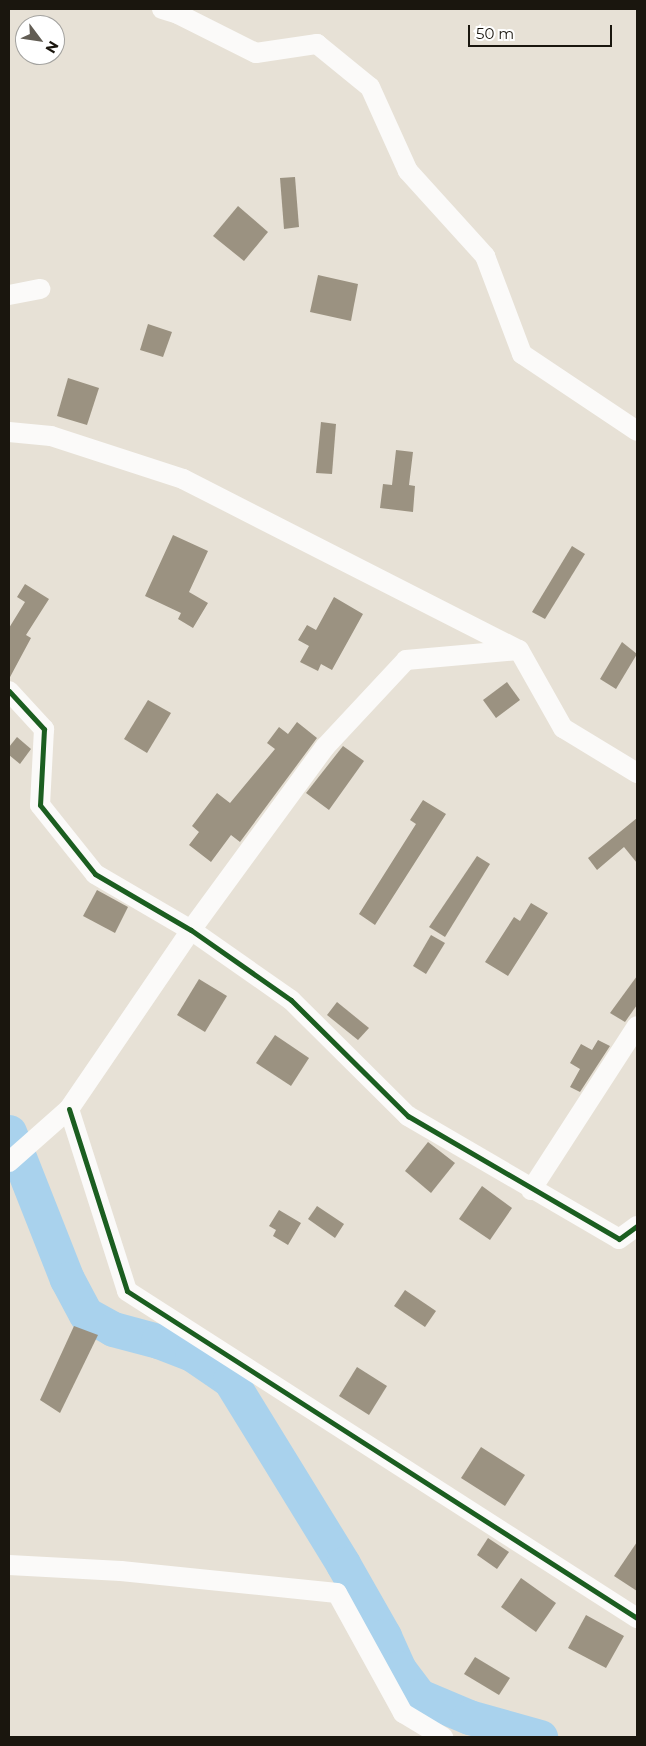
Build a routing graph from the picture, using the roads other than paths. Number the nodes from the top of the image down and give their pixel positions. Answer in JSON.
{"nodes":[{"id":1,"x":162,"y":9,"type":"edge"},
{"id":2,"x":40,"y":289,"type":"dead end"},
{"id":3,"x":9,"y":295,"type":"edge"},
{"id":4,"x":637,"y":431,"type":"edge"},
{"id":5,"x":9,"y":432,"type":"edge"},
{"id":6,"x":518,"y":650,"type":"junction"},
{"id":7,"x":9,"y":691,"type":"edge"},
{"id":8,"x":637,"y":773,"type":"edge"},
{"id":9,"x":191,"y":930,"type":"junction"},
{"id":10,"x":637,"y":1026,"type":"edge"},
{"id":11,"x":69,"y":1109,"type":"junction"},
{"id":12,"x":9,"y":1162,"type":"edge"},
{"id":13,"x":531,"y":1190,"type":"junction"},
{"id":14,"x":637,"y":1226,"type":"edge"},
{"id":15,"x":9,"y":1566,"type":"edge"},
{"id":16,"x":637,"y":1618,"type":"edge"},
{"id":17,"x":443,"y":1737,"type":"edge"}],
"edges":[{"from":1,"to":4,"type":"street"},
{"from":2,"to":3,"type":"street"},
{"from":5,"to":6,"type":"street"},
{"from":6,"to":8,"type":"street"},
{"from":6,"to":9,"type":"street"},
{"from":7,"to":9,"type":"street"},
{"from":9,"to":11,"type":"street"},
{"from":9,"to":13,"type":"street"},
{"from":10,"to":13,"type":"street"},
{"from":11,"to":12,"type":"street"},
{"from":11,"to":16,"type":"street"},
{"from":13,"to":14,"type":"street"},
{"from":15,"to":17,"type":"street"}]}
